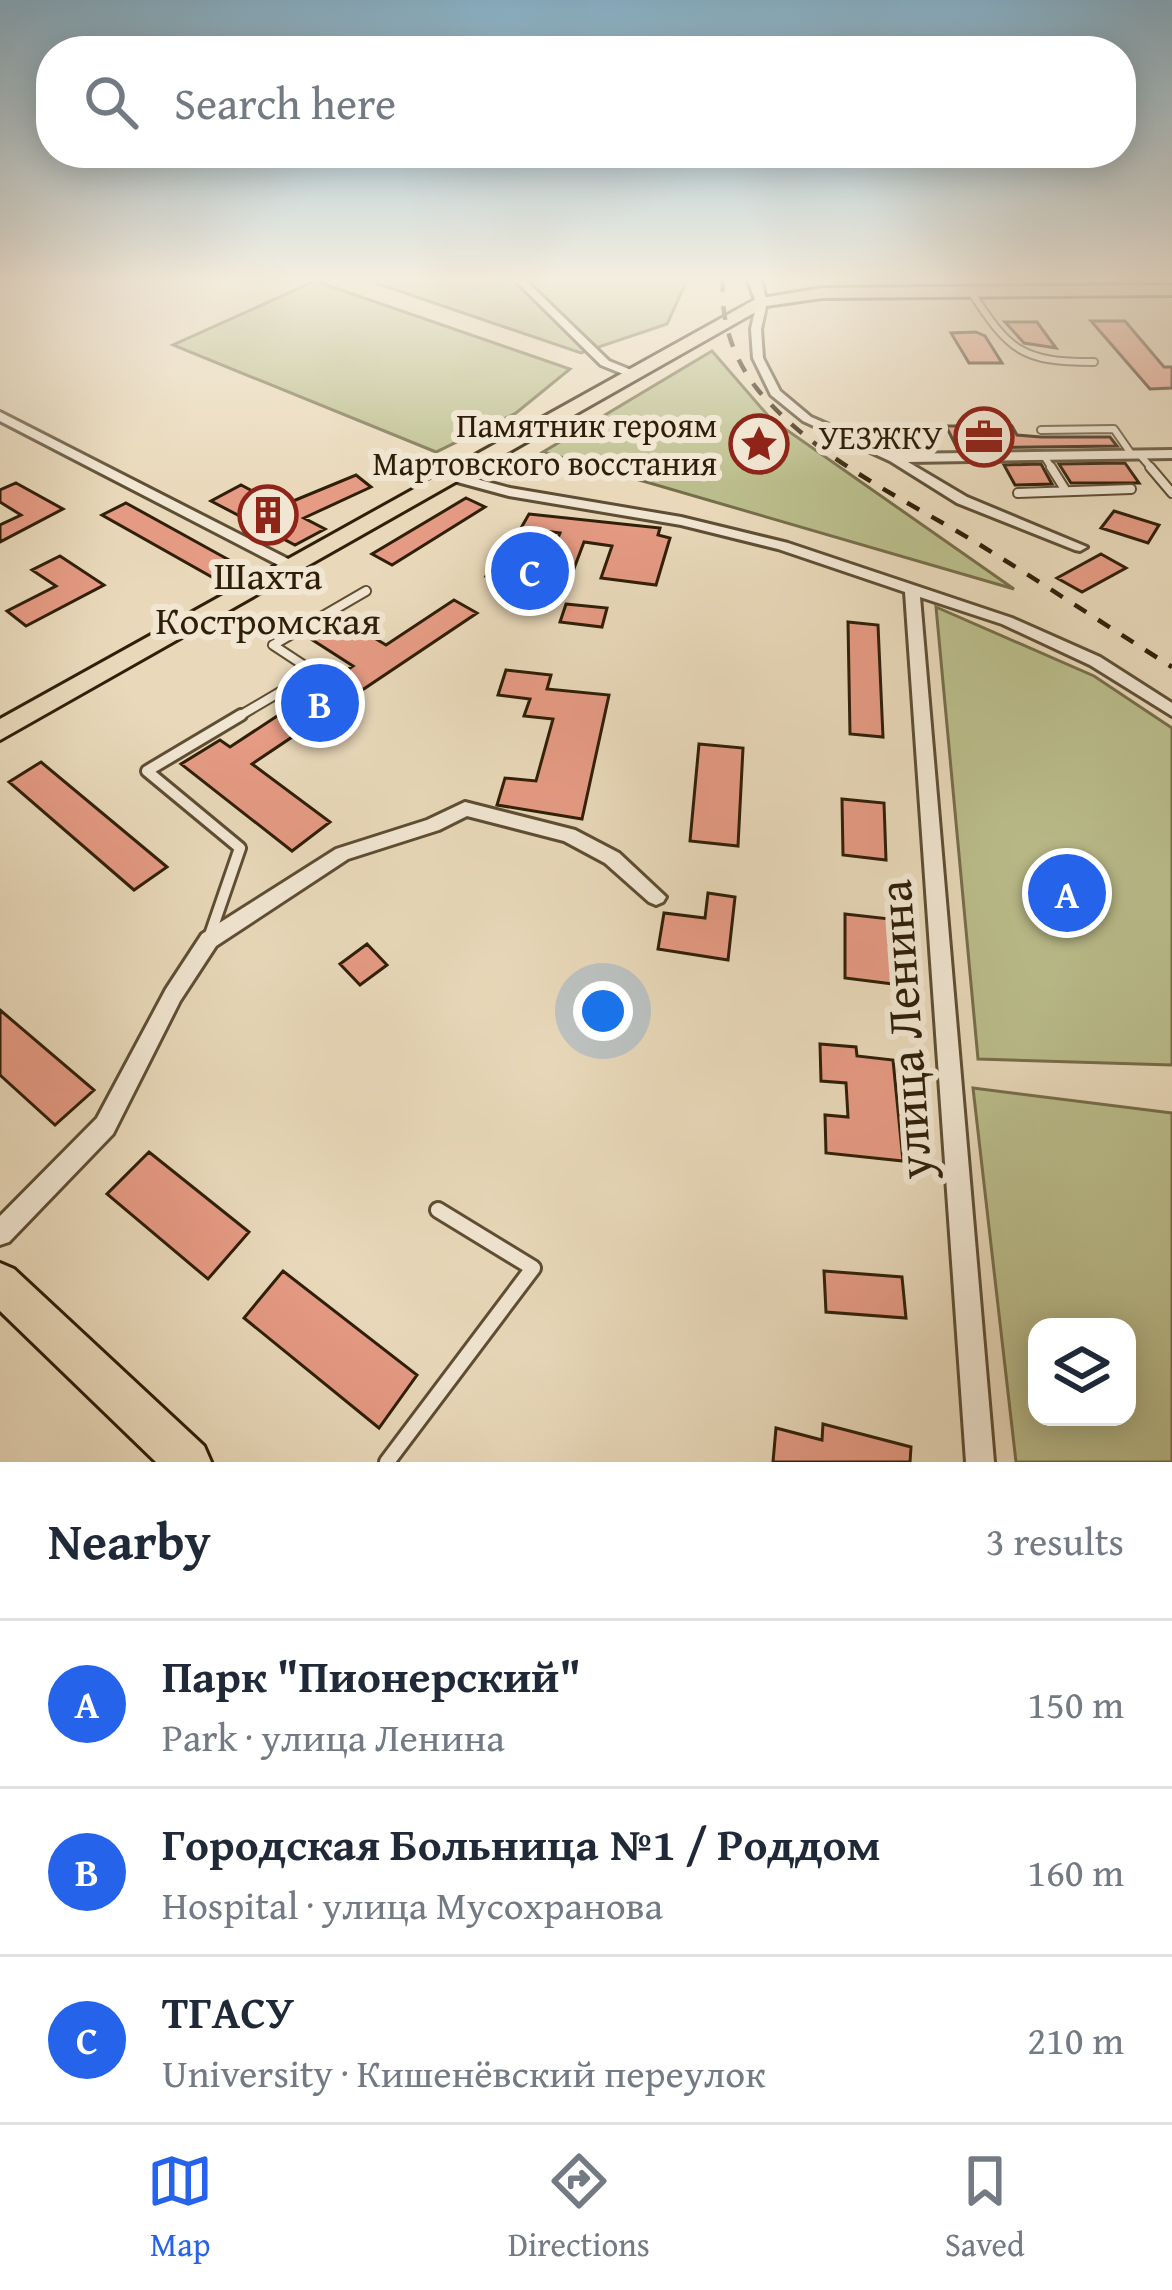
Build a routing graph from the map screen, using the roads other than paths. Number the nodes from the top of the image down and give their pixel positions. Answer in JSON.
{"nodes":[{"id":1,"x":587,"y":346,"type":"edge"},
{"id":2,"x":682,"y":346,"type":"edge"},
{"id":3,"x":757,"y":346,"type":"edge"},
{"id":4,"x":1008,"y":346,"type":"edge"},
{"id":5,"x":1094,"y":362,"type":"dead end"},
{"id":6,"x":632,"y":374,"type":"junction"},
{"id":7,"x":0,"y":416,"type":"edge"},
{"id":8,"x":1041,"y":430,"type":"dead end"},
{"id":9,"x":1172,"y":454,"type":"edge"},
{"id":10,"x":1136,"y":455,"type":"junction"},
{"id":11,"x":1044,"y":456,"type":"junction"},
{"id":12,"x":894,"y":458,"type":"junction"},
{"id":13,"x":454,"y":477,"type":"junction"},
{"id":14,"x":1131,"y":489,"type":"dead end"},
{"id":15,"x":1066,"y":490,"type":"junction"},
{"id":16,"x":1018,"y":494,"type":"dead end"},
{"id":17,"x":1172,"y":494,"type":"edge"},
{"id":18,"x":1080,"y":547,"type":"dead end"},
{"id":19,"x":293,"y":568,"type":"junction"},
{"id":20,"x":366,"y":591,"type":"dead end"},
{"id":21,"x":912,"y":592,"type":"junction"},
{"id":22,"x":1172,"y":710,"type":"edge"},
{"id":23,"x":0,"y":731,"type":"edge"},
{"id":24,"x":656,"y":897,"type":"dead end"},
{"id":25,"x":209,"y":940,"type":"junction"},
{"id":26,"x":438,"y":1210,"type":"dead end"},
{"id":27,"x":0,"y":1233,"type":"edge"},
{"id":28,"x":0,"y":1283,"type":"edge"},
{"id":29,"x":188,"y":1462,"type":"edge"},
{"id":30,"x":387,"y":1462,"type":"edge"},
{"id":31,"x":980,"y":1462,"type":"edge"}],
"edges":[{"from":1,"to":6,"type":"street"},
{"from":2,"to":6,"type":"main road"},
{"from":3,"to":12,"type":"street"},
{"from":4,"to":5,"type":"lane"},
{"from":6,"to":13,"type":"main road"},
{"from":7,"to":19,"type":"street"},
{"from":8,"to":10,"type":"lane"},
{"from":9,"to":10,"type":"street"},
{"from":10,"to":11,"type":"street"},
{"from":10,"to":17,"type":"lane"},
{"from":11,"to":12,"type":"street"},
{"from":11,"to":15,"type":"lane"},
{"from":12,"to":18,"type":"street"},
{"from":13,"to":19,"type":"main road"},
{"from":13,"to":21,"type":"street"},
{"from":14,"to":15,"type":"lane"},
{"from":15,"to":16,"type":"lane"},
{"from":19,"to":23,"type":"main road"},
{"from":20,"to":25,"type":"lane"},
{"from":21,"to":22,"type":"street"},
{"from":21,"to":31,"type":"street","name":"улица Ленина"},
{"from":24,"to":25,"type":"street"},
{"from":25,"to":27,"type":"street"},
{"from":26,"to":30,"type":"lane"},
{"from":28,"to":29,"type":"main road"}]}
